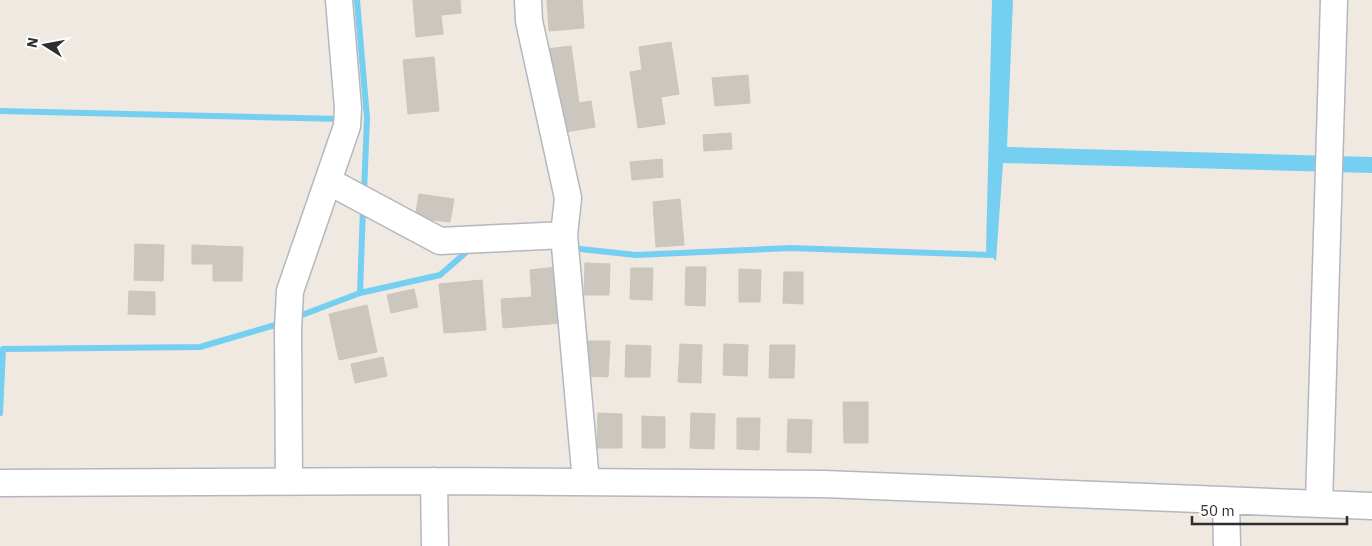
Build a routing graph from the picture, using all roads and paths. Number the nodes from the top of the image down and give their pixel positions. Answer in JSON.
{"nodes":[{"id":1,"x":339,"y":0,"type":"edge"},
{"id":2,"x":528,"y":0,"type":"edge"},
{"id":3,"x":1334,"y":0,"type":"edge"},
{"id":4,"x":328,"y":182,"type":"junction"},
{"id":5,"x":566,"y":247,"type":"junction"},
{"id":6,"x":289,"y":481,"type":"junction"},
{"id":7,"x":434,"y":481,"type":"junction"},
{"id":8,"x":586,"y":482,"type":"junction"},
{"id":9,"x":0,"y":483,"type":"edge"},
{"id":10,"x":1226,"y":502,"type":"junction"},
{"id":11,"x":1319,"y":504,"type":"junction"},
{"id":12,"x":1372,"y":506,"type":"edge"},
{"id":13,"x":435,"y":546,"type":"edge"},
{"id":14,"x":1227,"y":546,"type":"edge"}],
"edges":[{"from":1,"to":4,"type":"street"},
{"from":2,"to":5,"type":"street"},
{"from":3,"to":11,"type":"street"},
{"from":4,"to":5,"type":"street"},
{"from":4,"to":6,"type":"street"},
{"from":5,"to":8,"type":"street"},
{"from":6,"to":7,"type":"street"},
{"from":6,"to":9,"type":"street"},
{"from":7,"to":8,"type":"street"},
{"from":7,"to":13,"type":"street"},
{"from":8,"to":10,"type":"street"},
{"from":10,"to":11,"type":"street"},
{"from":10,"to":14,"type":"street"},
{"from":11,"to":12,"type":"street"}]}
